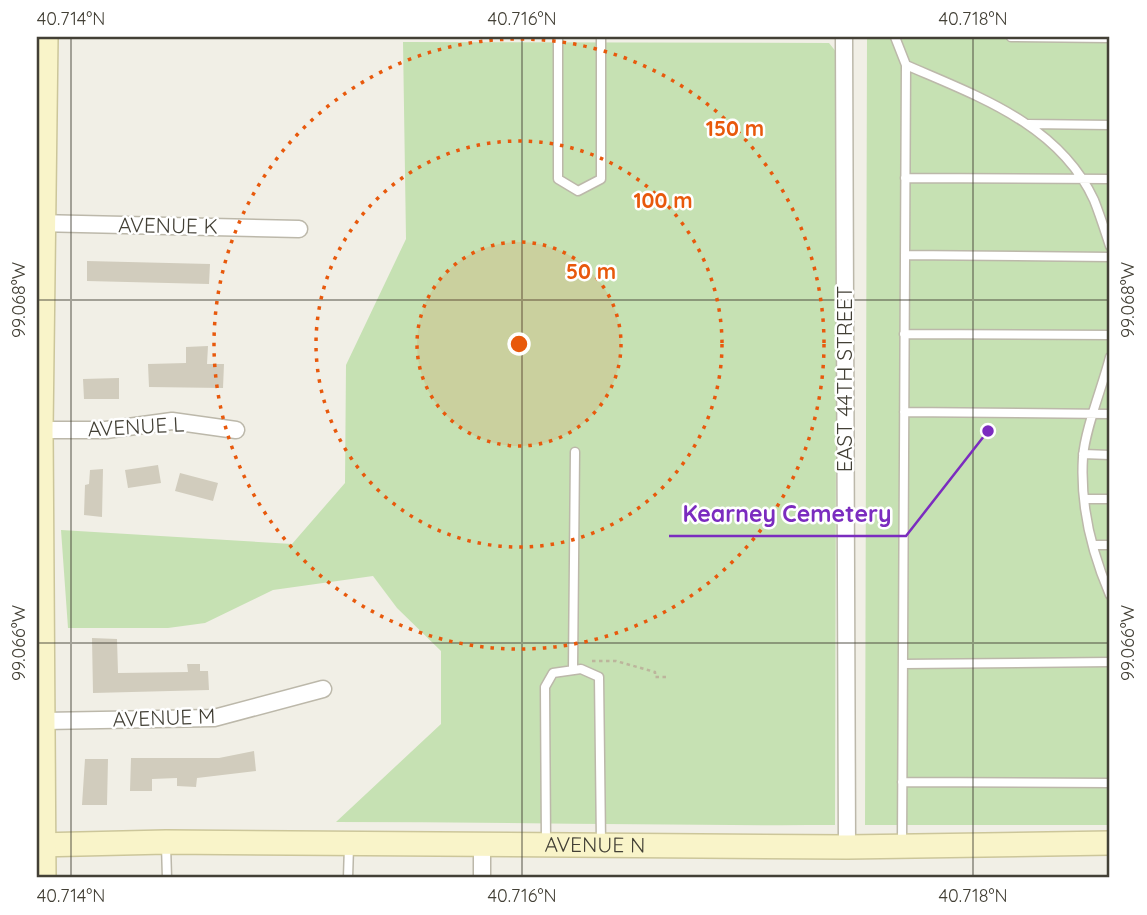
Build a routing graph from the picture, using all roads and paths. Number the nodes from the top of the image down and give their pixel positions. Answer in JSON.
{"nodes":[{"id":1,"x":46,"y":37,"type":"edge"},
{"id":2,"x":558,"y":37,"type":"edge"},
{"id":3,"x":601,"y":37,"type":"edge"},
{"id":4,"x":844,"y":37,"type":"edge"},
{"id":5,"x":895,"y":37,"type":"edge"},
{"id":6,"x":1011,"y":37,"type":"edge"},
{"id":7,"x":1110,"y":38,"type":"edge"},
{"id":8,"x":906,"y":65,"type":"junction"},
{"id":9,"x":1028,"y":124,"type":"junction"},
{"id":10,"x":1110,"y":125,"type":"edge"},
{"id":11,"x":40,"y":129,"type":"edge"},
{"id":12,"x":905,"y":177,"type":"junction"},
{"id":13,"x":1079,"y":178,"type":"junction"},
{"id":14,"x":1110,"y":178,"type":"edge"},
{"id":15,"x":40,"y":223,"type":"edge"},
{"id":16,"x":299,"y":229,"type":"dead end"},
{"id":17,"x":1110,"y":246,"type":"edge"},
{"id":18,"x":905,"y":255,"type":"junction"},
{"id":19,"x":1110,"y":257,"type":"edge"},
{"id":20,"x":39,"y":327,"type":"edge"},
{"id":21,"x":904,"y":334,"type":"junction"},
{"id":22,"x":1110,"y":335,"type":"edge"},
{"id":23,"x":1110,"y":357,"type":"edge"},
{"id":24,"x":904,"y":412,"type":"junction"},
{"id":25,"x":1095,"y":414,"type":"junction"},
{"id":26,"x":1110,"y":414,"type":"edge"},
{"id":27,"x":39,"y":430,"type":"edge"},
{"id":28,"x":236,"y":430,"type":"dead end"},
{"id":29,"x":575,"y":452,"type":"dead end"},
{"id":30,"x":1083,"y":454,"type":"junction"},
{"id":31,"x":1110,"y":455,"type":"edge"},
{"id":32,"x":1083,"y":499,"type":"junction"},
{"id":33,"x":1110,"y":499,"type":"edge"},
{"id":34,"x":39,"y":538,"type":"edge"},
{"id":35,"x":1093,"y":545,"type":"junction"},
{"id":36,"x":1110,"y":545,"type":"edge"},
{"id":37,"x":1108,"y":585,"type":"edge"},
{"id":38,"x":1110,"y":596,"type":"edge"},
{"id":39,"x":40,"y":635,"type":"edge"},
{"id":40,"x":583,"y":661,"type":"dead end"},
{"id":41,"x":1110,"y":662,"type":"edge"},
{"id":42,"x":903,"y":664,"type":"junction"},
{"id":43,"x":573,"y":669,"type":"junction"},
{"id":44,"x":666,"y":677,"type":"dead end"},
{"id":45,"x":323,"y":689,"type":"dead end"},
{"id":46,"x":42,"y":734,"type":"edge"},
{"id":47,"x":902,"y":782,"type":"junction"},
{"id":48,"x":1110,"y":783,"type":"edge"},
{"id":49,"x":166,"y":842,"type":"junction"},
{"id":50,"x":349,"y":843,"type":"junction"},
{"id":51,"x":601,"y":843,"type":"junction"},
{"id":52,"x":1110,"y":843,"type":"edge"},
{"id":53,"x":482,"y":844,"type":"junction"},
{"id":54,"x":546,"y":844,"type":"junction"},
{"id":55,"x":40,"y":845,"type":"edge"},
{"id":56,"x":847,"y":847,"type":"junction"},
{"id":57,"x":902,"y":847,"type":"junction"},
{"id":58,"x":44,"y":878,"type":"edge"},
{"id":59,"x":167,"y":878,"type":"edge"},
{"id":60,"x":348,"y":878,"type":"edge"},
{"id":61,"x":482,"y":878,"type":"edge"}],
"edges":[{"from":1,"to":11,"type":"main road"},
{"from":2,"to":3,"type":"lane"},
{"from":4,"to":56,"type":"street","name":"EAST 44TH STREET"},
{"from":5,"to":8,"type":"lane"},
{"from":6,"to":7,"type":"lane"},
{"from":8,"to":9,"type":"lane"},
{"from":8,"to":12,"type":"lane"},
{"from":9,"to":10,"type":"lane"},
{"from":9,"to":13,"type":"lane"},
{"from":11,"to":15,"type":"main road"},
{"from":12,"to":13,"type":"lane"},
{"from":12,"to":18,"type":"lane"},
{"from":13,"to":14,"type":"lane"},
{"from":13,"to":17,"type":"lane"},
{"from":15,"to":16,"type":"street","name":"AVENUE K"},
{"from":15,"to":20,"type":"main road"},
{"from":18,"to":19,"type":"lane"},
{"from":18,"to":21,"type":"lane"},
{"from":20,"to":27,"type":"main road"},
{"from":21,"to":22,"type":"lane"},
{"from":21,"to":24,"type":"lane"},
{"from":23,"to":25,"type":"lane"},
{"from":24,"to":25,"type":"lane"},
{"from":24,"to":42,"type":"lane"},
{"from":25,"to":26,"type":"lane"},
{"from":25,"to":30,"type":"lane"},
{"from":27,"to":28,"type":"street","name":"AVENUE L"},
{"from":27,"to":34,"type":"main road"},
{"from":29,"to":43,"type":"lane"},
{"from":30,"to":31,"type":"lane"},
{"from":30,"to":32,"type":"lane"},
{"from":32,"to":33,"type":"lane"},
{"from":32,"to":35,"type":"lane"},
{"from":34,"to":39,"type":"main road"},
{"from":35,"to":36,"type":"lane"},
{"from":35,"to":37,"type":"lane"},
{"from":37,"to":38,"type":"lane"},
{"from":39,"to":46,"type":"main road"},
{"from":40,"to":44,"type":"path"},
{"from":41,"to":42,"type":"lane"},
{"from":42,"to":47,"type":"lane"},
{"from":43,"to":51,"type":"lane"},
{"from":43,"to":54,"type":"lane"},
{"from":45,"to":46,"type":"street","name":"AVENUE M"},
{"from":46,"to":55,"type":"main road"},
{"from":47,"to":48,"type":"lane"},
{"from":47,"to":57,"type":"lane"},
{"from":49,"to":50,"type":"main road","name":"AVENUE N"},
{"from":49,"to":55,"type":"main road","name":"AVENUE N"},
{"from":49,"to":59,"type":"lane"},
{"from":50,"to":53,"type":"main road","name":"AVENUE N"},
{"from":50,"to":60,"type":"lane"},
{"from":51,"to":54,"type":"main road","name":"AVENUE N"},
{"from":51,"to":56,"type":"main road","name":"AVENUE N"},
{"from":52,"to":57,"type":"main road","name":"AVENUE N"},
{"from":53,"to":54,"type":"main road","name":"AVENUE N"},
{"from":53,"to":61,"type":"street"},
{"from":55,"to":58,"type":"main road"},
{"from":56,"to":57,"type":"main road","name":"AVENUE N"}]}
